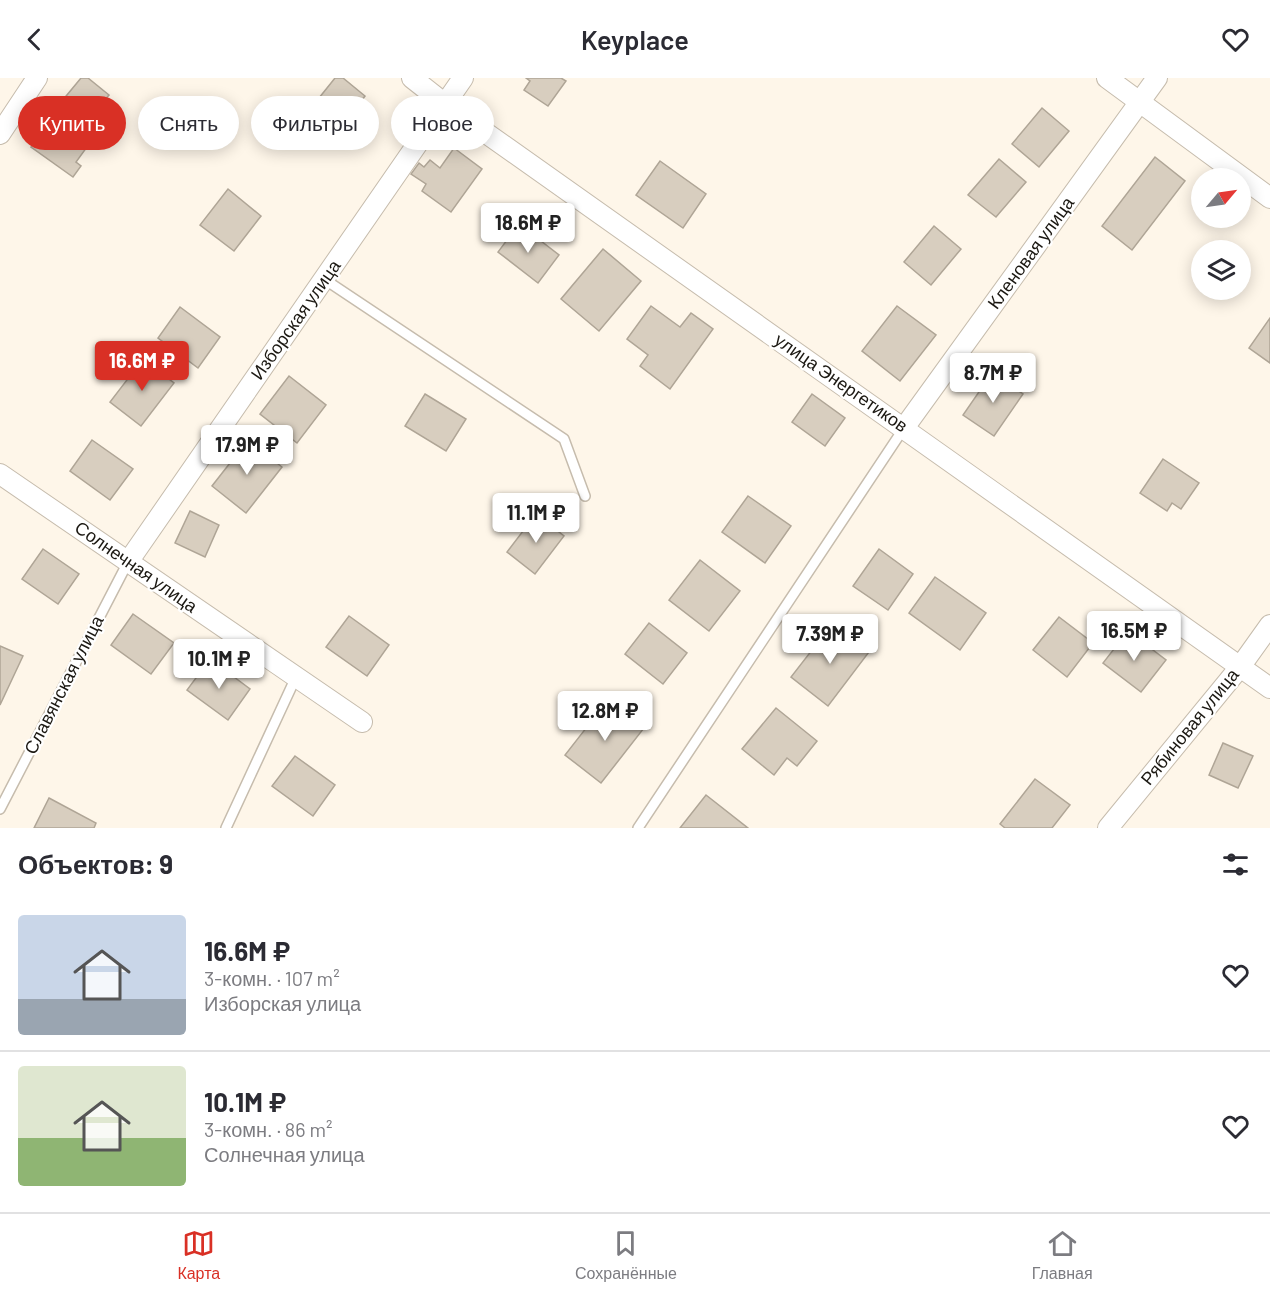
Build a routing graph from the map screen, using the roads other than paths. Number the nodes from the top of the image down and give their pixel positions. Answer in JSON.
{"nodes":[{"id":1,"x":37,"y":78,"type":"edge"},
{"id":2,"x":411,"y":78,"type":"edge"},
{"id":3,"x":463,"y":78,"type":"edge"},
{"id":4,"x":1107,"y":78,"type":"edge"},
{"id":5,"x":1157,"y":78,"type":"edge"},
{"id":6,"x":435,"y":96,"type":"edge"},
{"id":7,"x":451,"y":96,"type":"edge"},
{"id":8,"x":1141,"y":101,"type":"junction"},
{"id":9,"x":0,"y":135,"type":"edge"},
{"id":10,"x":494,"y":139,"type":"edge"},
{"id":11,"x":413,"y":150,"type":"edge"},
{"id":12,"x":1270,"y":198,"type":"edge"},
{"id":13,"x":324,"y":279,"type":"junction"},
{"id":14,"x":903,"y":428,"type":"junction"},
{"id":15,"x":0,"y":474,"type":"edge"},
{"id":16,"x":585,"y":496,"type":"dead end"},
{"id":17,"x":128,"y":561,"type":"junction"},
{"id":18,"x":1270,"y":625,"type":"edge"},
{"id":19,"x":1240,"y":667,"type":"junction"},
{"id":20,"x":296,"y":677,"type":"junction"},
{"id":21,"x":1270,"y":688,"type":"edge"},
{"id":22,"x":362,"y":722,"type":"dead end"},
{"id":23,"x":0,"y":809,"type":"edge"},
{"id":24,"x":226,"y":828,"type":"edge"},
{"id":25,"x":638,"y":828,"type":"edge"},
{"id":26,"x":1108,"y":828,"type":"edge"}],
"edges":[{"from":1,"to":9,"type":"street"},
{"from":2,"to":6,"type":"street","name":"улица Энергетиков"},
{"from":3,"to":7,"type":"street","name":"Изборская улица"},
{"from":4,"to":8,"type":"street"},
{"from":5,"to":8,"type":"street","name":"Кленовая улица"},
{"from":8,"to":12,"type":"street"},
{"from":8,"to":14,"type":"street","name":"Кленовая улица"},
{"from":10,"to":14,"type":"street","name":"улица Энергетиков"},
{"from":11,"to":13,"type":"street","name":"Изборская улица"},
{"from":13,"to":16,"type":"lane"},
{"from":13,"to":17,"type":"street","name":"Изборская улица"},
{"from":14,"to":19,"type":"street","name":"улица Энергетиков"},
{"from":14,"to":25,"type":"lane"},
{"from":15,"to":17,"type":"street","name":"Солнечная улица"},
{"from":17,"to":20,"type":"street","name":"Солнечная улица"},
{"from":17,"to":23,"type":"lane","name":"Славянская улица"},
{"from":18,"to":19,"type":"street","name":"Рябиновая улица"},
{"from":19,"to":21,"type":"street","name":"улица Энергетиков"},
{"from":19,"to":26,"type":"street","name":"Рябиновая улица"},
{"from":20,"to":22,"type":"street","name":"Солнечная улица"},
{"from":20,"to":24,"type":"lane"}]}
